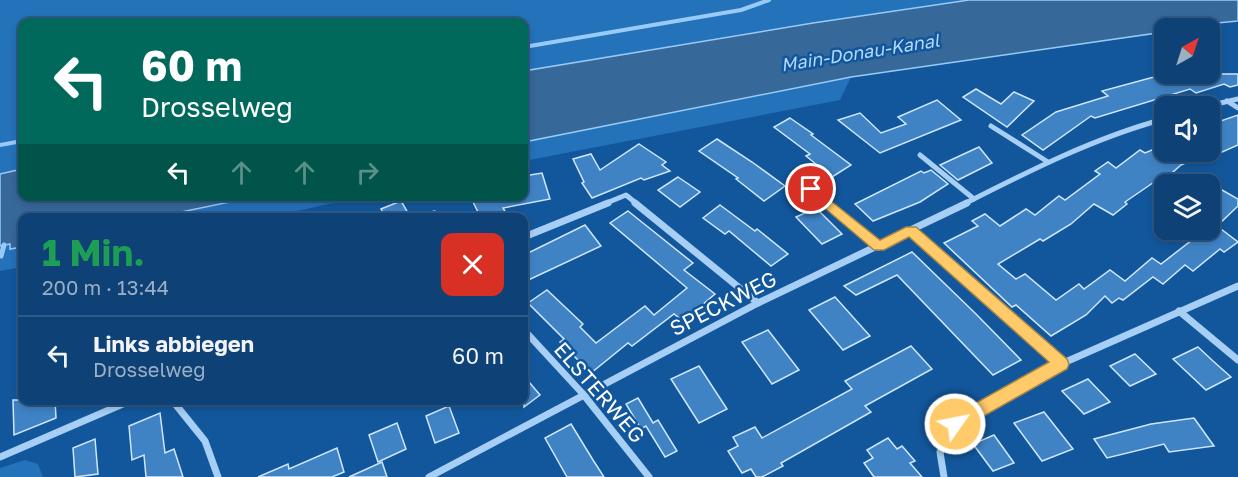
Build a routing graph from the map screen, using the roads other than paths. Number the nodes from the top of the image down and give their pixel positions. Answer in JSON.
{"nodes":[{"id":1,"x":1238,"y":99,"type":"edge"},
{"id":2,"x":1227,"y":101,"type":"junction"},
{"id":3,"x":1220,"y":103,"type":"edge"},
{"id":4,"x":1238,"y":108,"type":"edge"},
{"id":5,"x":1154,"y":121,"type":"edge"},
{"id":6,"x":991,"y":126,"type":"dead end"},
{"id":7,"x":920,"y":154,"type":"dead end"},
{"id":8,"x":1048,"y":162,"type":"junction"},
{"id":9,"x":811,"y":189,"type":"dead end"},
{"id":10,"x":974,"y":199,"type":"junction"},
{"id":11,"x":911,"y":230,"type":"junction"},
{"id":12,"x":528,"y":235,"type":"edge"},
{"id":13,"x":879,"y":247,"type":"junction"},
{"id":14,"x":1238,"y":286,"type":"edge"},
{"id":15,"x":758,"y":303,"type":"junction"},
{"id":16,"x":1179,"y":311,"type":"junction"},
{"id":17,"x":528,"y":334,"type":"edge"},
{"id":18,"x":1238,"y":360,"type":"edge"},
{"id":19,"x":1061,"y":364,"type":"junction"},
{"id":20,"x":583,"y":394,"type":"junction"},
{"id":21,"x":120,"y":405,"type":"edge"},
{"id":22,"x":176,"y":405,"type":"edge"},
{"id":23,"x":0,"y":457,"type":"edge"},
{"id":24,"x":218,"y":477,"type":"edge"},
{"id":25,"x":429,"y":477,"type":"edge"},
{"id":26,"x":649,"y":477,"type":"edge"},
{"id":27,"x":944,"y":477,"type":"edge"}],
"edges":[{"from":1,"to":2,"type":"street"},
{"from":2,"to":3,"type":"street"},
{"from":2,"to":4,"type":"street"},
{"from":5,"to":8,"type":"street","name":"SPECKWEG"},
{"from":6,"to":8,"type":"street"},
{"from":7,"to":10,"type":"street"},
{"from":8,"to":10,"type":"street","name":"SPECKWEG"},
{"from":9,"to":13,"type":"street"},
{"from":10,"to":11,"type":"street","name":"SPECKWEG"},
{"from":11,"to":13,"type":"street","name":"SPECKWEG"},
{"from":11,"to":19,"type":"street"},
{"from":12,"to":15,"type":"street"},
{"from":13,"to":15,"type":"street","name":"SPECKWEG"},
{"from":14,"to":16,"type":"street"},
{"from":15,"to":20,"type":"street","name":"SPECKWEG"},
{"from":16,"to":18,"type":"street"},
{"from":16,"to":19,"type":"street"},
{"from":17,"to":20,"type":"street","name":"ELSTERWEG"},
{"from":19,"to":27,"type":"street"},
{"from":20,"to":25,"type":"street","name":"SPECKWEG"},
{"from":20,"to":26,"type":"street","name":"ELSTERWEG"},
{"from":21,"to":23,"type":"street"},
{"from":22,"to":24,"type":"street"}]}
